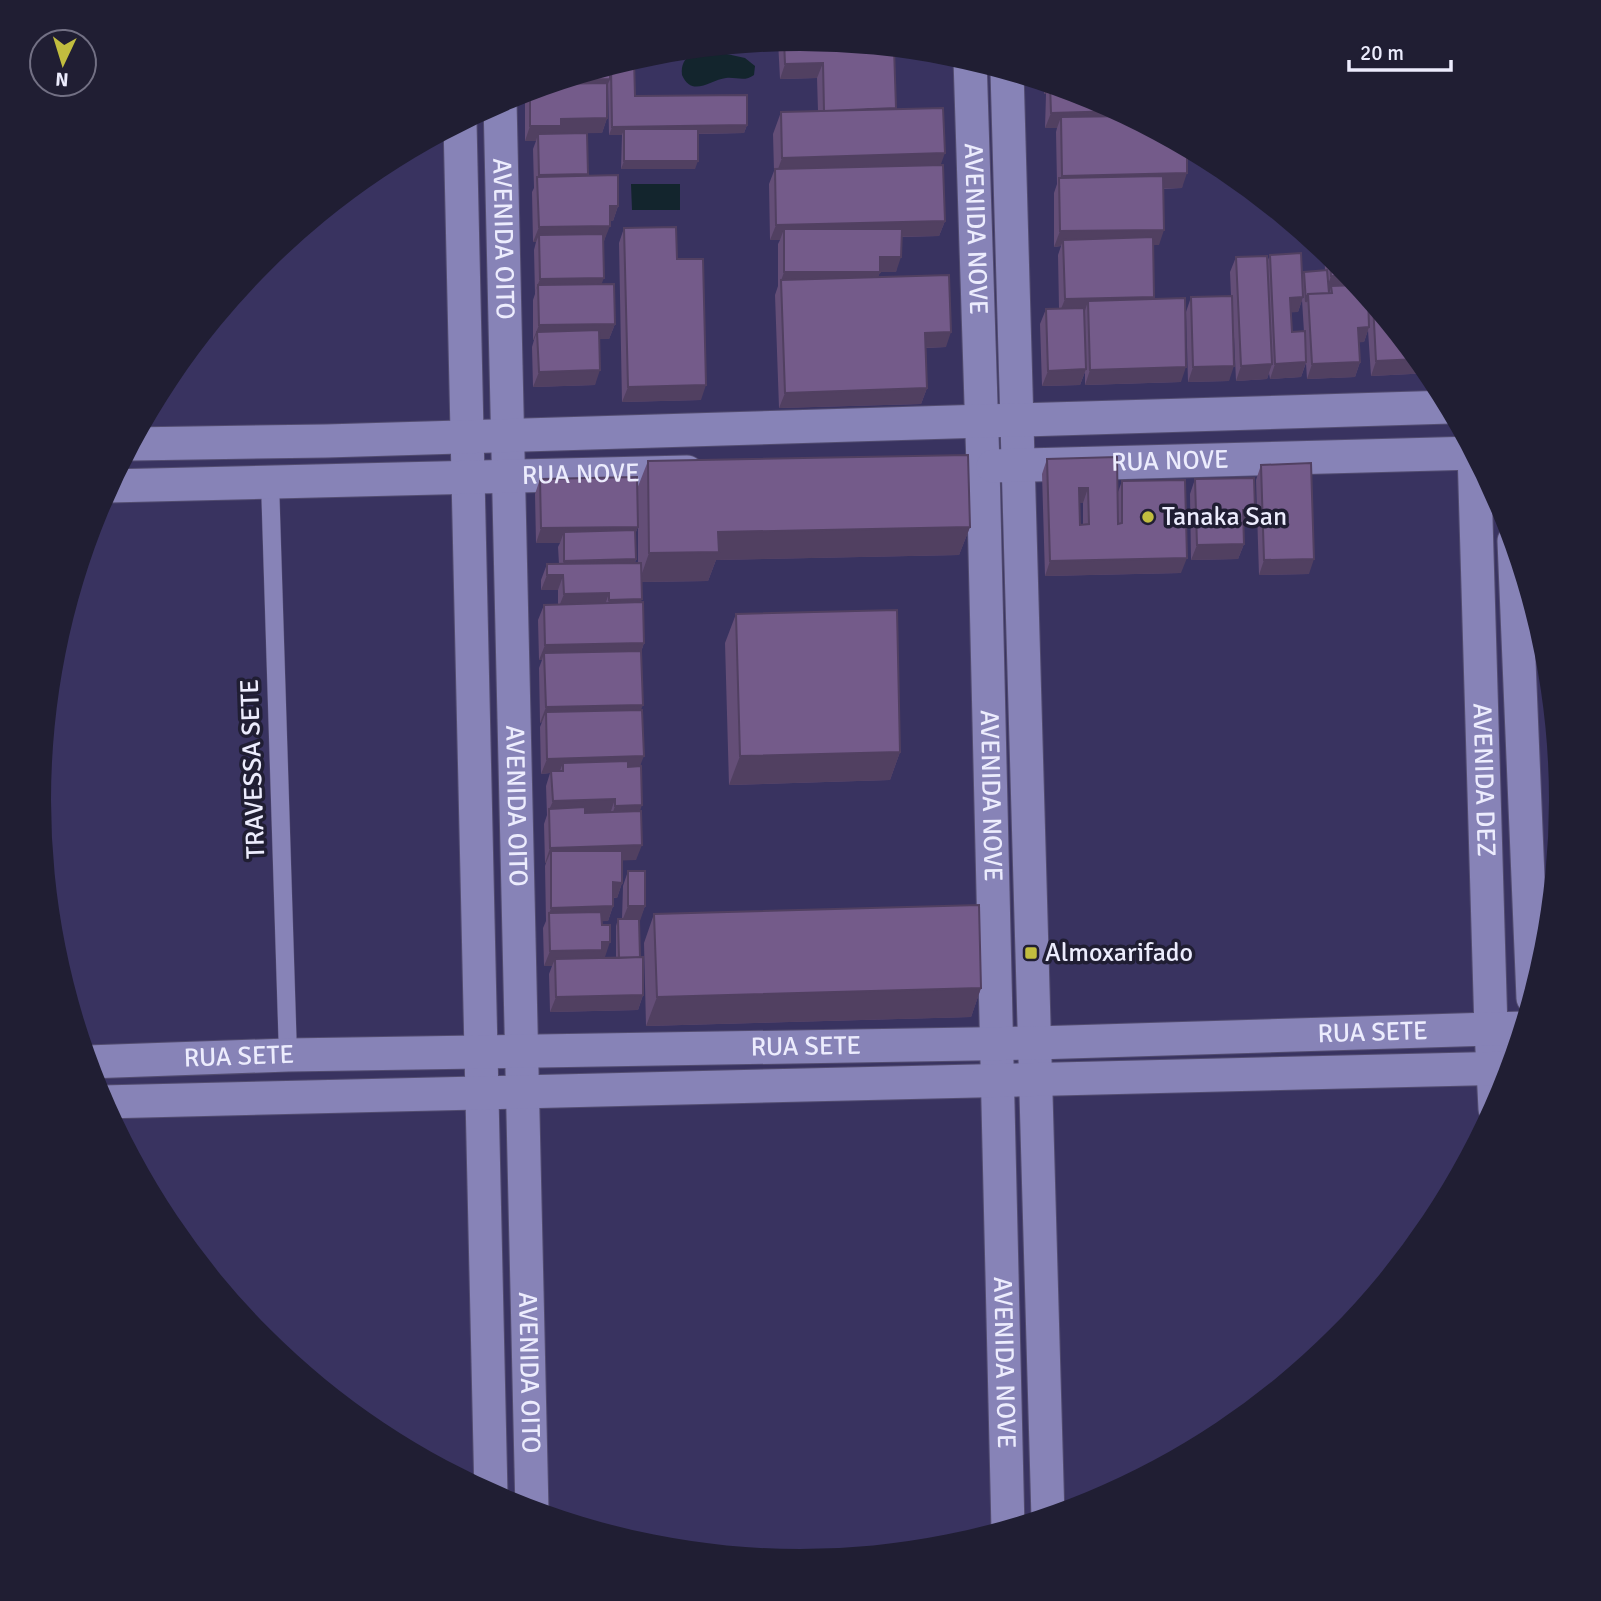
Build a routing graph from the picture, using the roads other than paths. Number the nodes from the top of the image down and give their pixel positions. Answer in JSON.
{"nodes":[{"id":1,"x":970,"y":70,"type":"edge"},
{"id":2,"x":1007,"y":80,"type":"edge"},
{"id":3,"x":500,"y":114,"type":"edge"},
{"id":4,"x":460,"y":133,"type":"edge"},
{"id":5,"x":1438,"y":407,"type":"edge"},
{"id":6,"x":1015,"y":420,"type":"junction"},
{"id":7,"x":981,"y":421,"type":"junction"},
{"id":8,"x":509,"y":435,"type":"junction"},
{"id":9,"x":468,"y":437,"type":"junction"},
{"id":10,"x":141,"y":444,"type":"edge"},
{"id":11,"x":1465,"y":453,"type":"edge"},
{"id":12,"x":969,"y":466,"type":"junction"},
{"id":13,"x":1016,"y":466,"type":"junction"},
{"id":14,"x":723,"y":471,"type":"edge"},
{"id":15,"x":1475,"y":472,"type":"edge"},
{"id":16,"x":507,"y":476,"type":"junction"},
{"id":17,"x":470,"y":477,"type":"junction"},
{"id":18,"x":270,"y":482,"type":"junction"},
{"id":19,"x":121,"y":486,"type":"edge"},
{"id":20,"x":1515,"y":577,"type":"edge"},
{"id":21,"x":1532,"y":966,"type":"edge"},
{"id":22,"x":1514,"y":1029,"type":"edge"},
{"id":23,"x":1490,"y":1030,"type":"junction"},
{"id":24,"x":1035,"y":1043,"type":"junction"},
{"id":25,"x":995,"y":1044,"type":"junction"},
{"id":26,"x":520,"y":1051,"type":"junction"},
{"id":27,"x":481,"y":1052,"type":"junction"},
{"id":28,"x":288,"y":1055,"type":"junction"},
{"id":29,"x":99,"y":1062,"type":"edge"},
{"id":30,"x":1502,"y":1064,"type":"edge"},
{"id":31,"x":1500,"y":1068,"type":"edge"},
{"id":32,"x":1036,"y":1079,"type":"junction"},
{"id":33,"x":996,"y":1080,"type":"junction"},
{"id":34,"x":522,"y":1092,"type":"junction"},
{"id":35,"x":482,"y":1093,"type":"junction"},
{"id":36,"x":115,"y":1102,"type":"edge"},
{"id":37,"x":491,"y":1483,"type":"edge"},
{"id":38,"x":532,"y":1500,"type":"edge"},
{"id":39,"x":1048,"y":1508,"type":"edge"},
{"id":40,"x":1008,"y":1521,"type":"edge"}],
"edges":[{"from":1,"to":7,"type":"street","name":"AVENIDA NOVE"},
{"from":2,"to":6,"type":"street","name":"AVENIDA NOVE"},
{"from":3,"to":8,"type":"street","name":"AVENIDA OITO"},
{"from":4,"to":9,"type":"street","name":"AVENIDA OITO"},
{"from":5,"to":6,"type":"street","name":"RUA NOVE"},
{"from":6,"to":7,"type":"street","name":"RUA NOVE"},
{"from":6,"to":13,"type":"street","name":"AVENIDA NOVE"},
{"from":7,"to":8,"type":"street","name":"RUA NOVE"},
{"from":7,"to":12,"type":"street","name":"AVENIDA NOVE"},
{"from":8,"to":9,"type":"street","name":"RUA NOVE"},
{"from":8,"to":16,"type":"street","name":"AVENIDA OITO"},
{"from":9,"to":10,"type":"street","name":"RUA NOVE"},
{"from":9,"to":17,"type":"street","name":"AVENIDA OITO"},
{"from":11,"to":13,"type":"street","name":"RUA NOVE"},
{"from":12,"to":13,"type":"street","name":"RUA NOVE"},
{"from":12,"to":25,"type":"street","name":"AVENIDA NOVE"},
{"from":13,"to":24,"type":"street","name":"AVENIDA NOVE"},
{"from":14,"to":16,"type":"street","name":"RUA NOVE"},
{"from":15,"to":23,"type":"street","name":"AVENIDA DEZ"},
{"from":16,"to":17,"type":"street","name":"RUA NOVE"},
{"from":16,"to":26,"type":"street","name":"AVENIDA OITO"},
{"from":17,"to":18,"type":"street","name":"RUA NOVE"},
{"from":17,"to":27,"type":"street","name":"AVENIDA OITO"},
{"from":18,"to":19,"type":"street","name":"RUA NOVE"},
{"from":18,"to":28,"type":"lane","name":"TRAVESSA SETE"},
{"from":20,"to":21,"type":"street","name":"AVENIDA DEZ"},
{"from":22,"to":23,"type":"street","name":"RUA SETE"},
{"from":23,"to":24,"type":"street","name":"RUA SETE"},
{"from":23,"to":30,"type":"street","name":"AVENIDA DEZ"},
{"from":24,"to":25,"type":"street","name":"RUA SETE"},
{"from":24,"to":32,"type":"street","name":"AVENIDA NOVE"},
{"from":25,"to":26,"type":"street","name":"RUA SETE"},
{"from":25,"to":33,"type":"street","name":"AVENIDA NOVE"},
{"from":26,"to":27,"type":"street","name":"RUA SETE"},
{"from":26,"to":34,"type":"street","name":"AVENIDA OITO"},
{"from":27,"to":28,"type":"street","name":"RUA SETE"},
{"from":27,"to":35,"type":"street","name":"AVENIDA OITO"},
{"from":28,"to":29,"type":"street","name":"RUA SETE"},
{"from":31,"to":32,"type":"street","name":"RUA SETE"},
{"from":32,"to":33,"type":"street","name":"RUA SETE"},
{"from":32,"to":39,"type":"street","name":"AVENIDA NOVE"},
{"from":33,"to":34,"type":"street","name":"RUA SETE"},
{"from":33,"to":40,"type":"street","name":"AVENIDA NOVE"},
{"from":34,"to":35,"type":"street","name":"RUA SETE"},
{"from":34,"to":38,"type":"street","name":"AVENIDA OITO"},
{"from":35,"to":36,"type":"street","name":"RUA SETE"},
{"from":35,"to":37,"type":"street","name":"AVENIDA OITO"}]}
